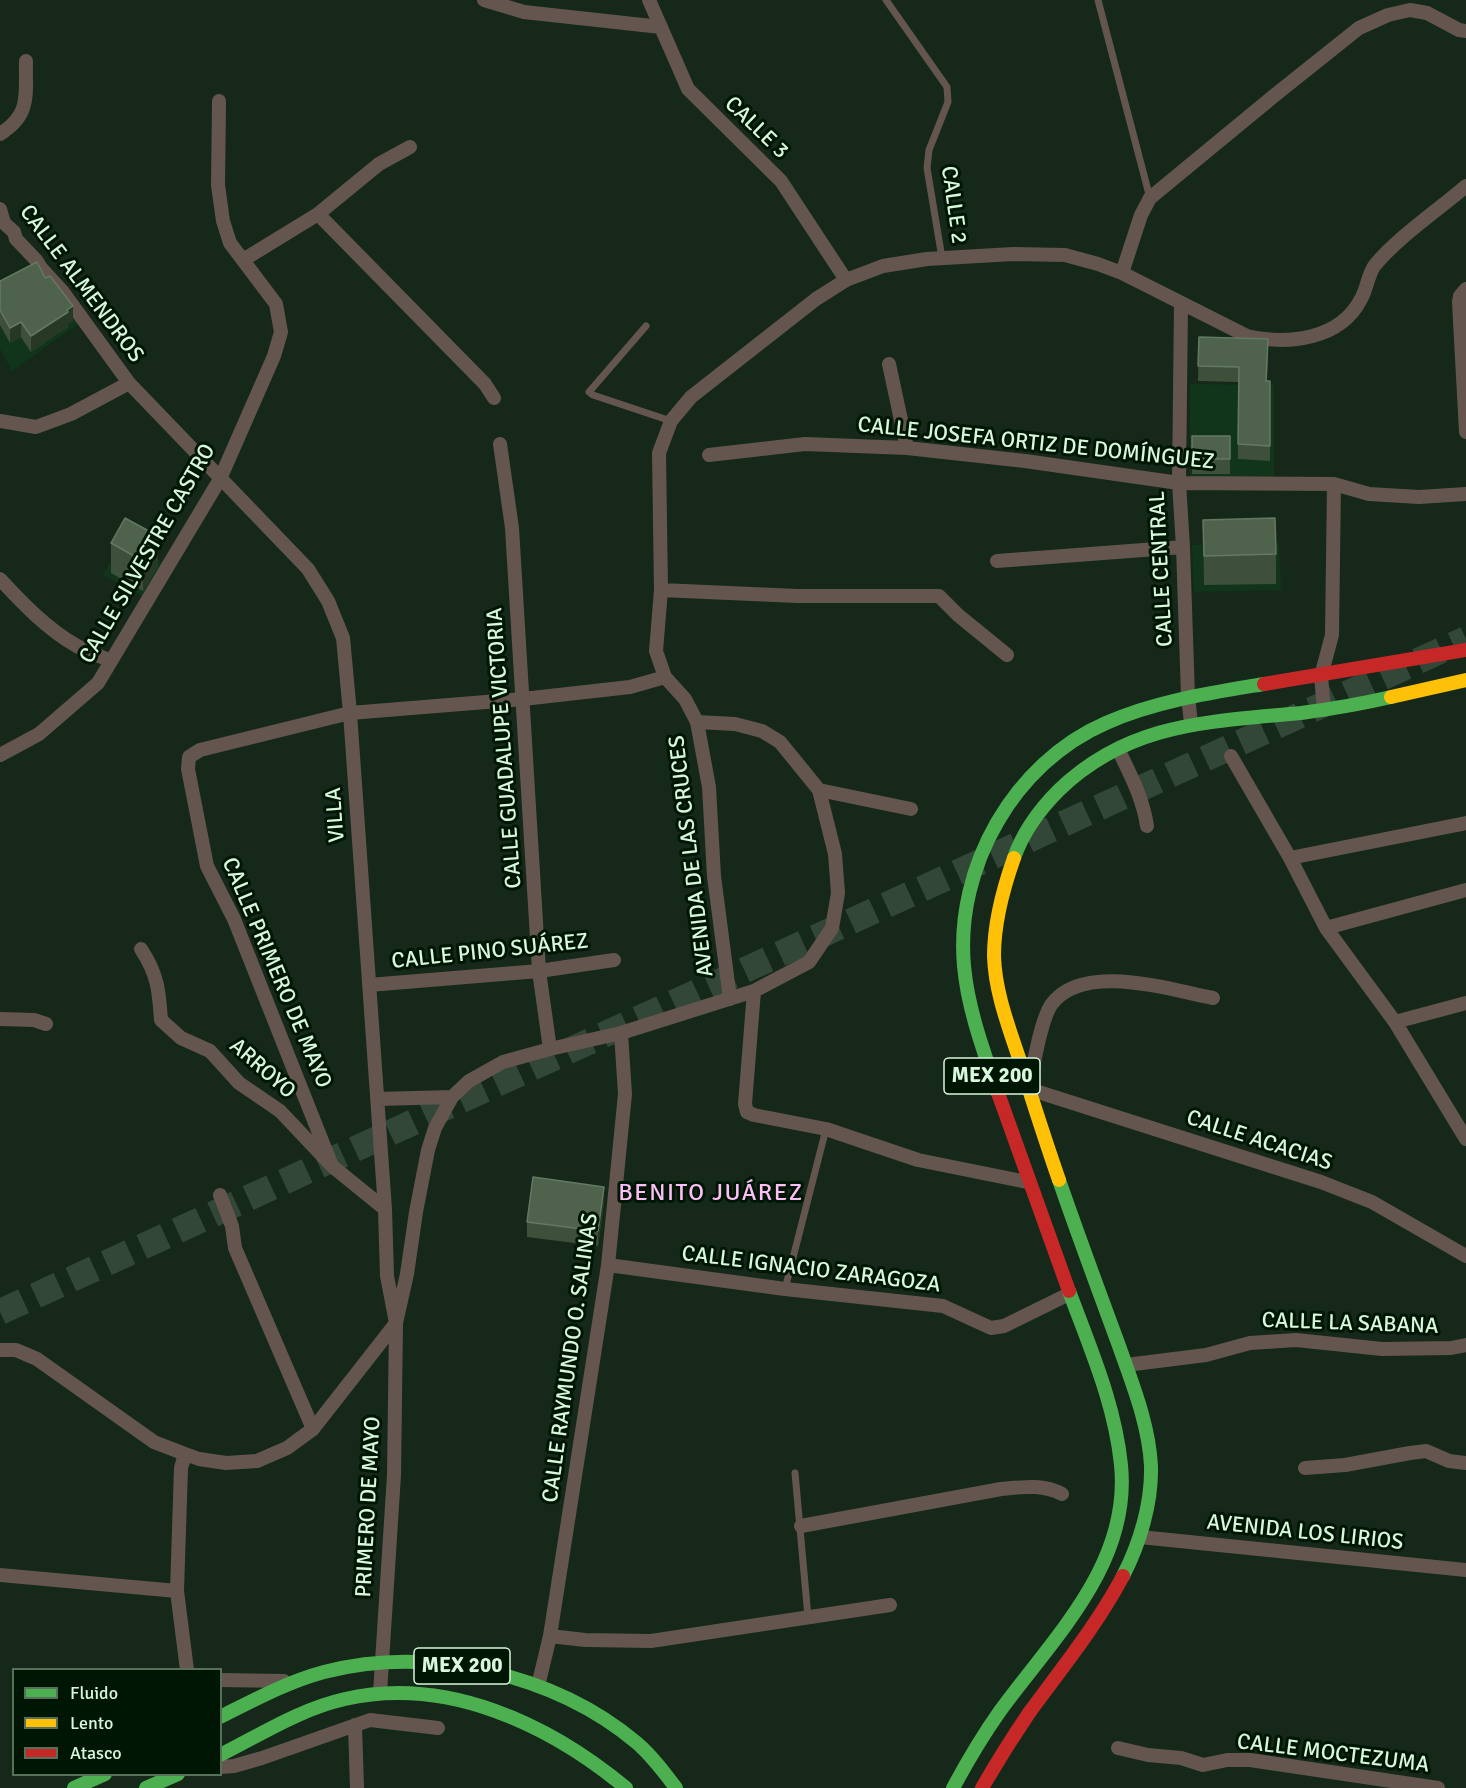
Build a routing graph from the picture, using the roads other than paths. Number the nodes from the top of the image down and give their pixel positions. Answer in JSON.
{"nodes":[{"id":1,"x":484,"y":0,"type":"edge"},
{"id":2,"x":649,"y":0,"type":"edge"},
{"id":3,"x":886,"y":0,"type":"edge"},
{"id":4,"x":1098,"y":0,"type":"edge"},
{"id":5,"x":661,"y":27,"type":"junction"},
{"id":6,"x":1466,"y":32,"type":"edge"},
{"id":7,"x":26,"y":61,"type":"dead end"},
{"id":8,"x":219,"y":101,"type":"dead end"},
{"id":9,"x":0,"y":134,"type":"edge"},
{"id":10,"x":410,"y":147,"type":"dead end"},
{"id":11,"x":1466,"y":186,"type":"edge"},
{"id":12,"x":1150,"y":198,"type":"junction"},
{"id":13,"x":0,"y":209,"type":"edge"},
{"id":14,"x":318,"y":214,"type":"junction"},
{"id":15,"x":942,"y":258,"type":"junction"},
{"id":16,"x":243,"y":260,"type":"junction"},
{"id":17,"x":1122,"y":273,"type":"junction"},
{"id":18,"x":846,"y":279,"type":"junction"},
{"id":19,"x":1466,"y":289,"type":"edge"},
{"id":20,"x":1181,"y":304,"type":"junction"},
{"id":21,"x":646,"y":326,"type":"dead end"},
{"id":22,"x":889,"y":364,"type":"dead end"},
{"id":23,"x":129,"y":383,"type":"junction"},
{"id":24,"x":494,"y":398,"type":"dead end"},
{"id":25,"x":671,"y":421,"type":"junction"},
{"id":26,"x":0,"y":422,"type":"edge"},
{"id":27,"x":1466,"y":432,"type":"edge"},
{"id":28,"x":500,"y":444,"type":"dead end"},
{"id":29,"x":907,"y":448,"type":"junction"},
{"id":30,"x":709,"y":455,"type":"dead end"},
{"id":31,"x":220,"y":479,"type":"junction"},
{"id":32,"x":1179,"y":483,"type":"junction"},
{"id":33,"x":1334,"y":484,"type":"junction"},
{"id":34,"x":1466,"y":494,"type":"edge"},
{"id":35,"x":1183,"y":547,"type":"junction"},
{"id":36,"x":997,"y":561,"type":"dead end"},
{"id":37,"x":0,"y":579,"type":"edge"},
{"id":38,"x":661,"y":590,"type":"junction"},
{"id":39,"x":1466,"y":650,"type":"edge"},
{"id":40,"x":1007,"y":655,"type":"dead end"},
{"id":41,"x":111,"y":661,"type":"junction"},
{"id":42,"x":1321,"y":676,"type":"junction"},
{"id":43,"x":665,"y":677,"type":"junction"},
{"id":44,"x":1466,"y":680,"type":"edge"},
{"id":45,"x":1188,"y":697,"type":"junction"},
{"id":46,"x":523,"y":699,"type":"junction"},
{"id":47,"x":1324,"y":710,"type":"junction"},
{"id":48,"x":350,"y":713,"type":"junction"},
{"id":49,"x":697,"y":722,"type":"junction"},
{"id":50,"x":1191,"y":723,"type":"junction"},
{"id":51,"x":1118,"y":749,"type":"junction"},
{"id":52,"x":0,"y":754,"type":"edge"},
{"id":53,"x":1232,"y":756,"type":"dead end"},
{"id":54,"x":819,"y":790,"type":"junction"},
{"id":55,"x":911,"y":809,"type":"dead end"},
{"id":56,"x":1466,"y":823,"type":"edge"},
{"id":57,"x":1147,"y":826,"type":"dead end"},
{"id":58,"x":1290,"y":858,"type":"junction"},
{"id":59,"x":1466,"y":890,"type":"edge"},
{"id":60,"x":1326,"y":928,"type":"junction"},
{"id":61,"x":141,"y":949,"type":"dead end"},
{"id":62,"x":614,"y":960,"type":"dead end"},
{"id":63,"x":539,"y":971,"type":"junction"},
{"id":64,"x":369,"y":985,"type":"junction"},
{"id":65,"x":754,"y":991,"type":"junction"},
{"id":66,"x":1213,"y":998,"type":"dead end"},
{"id":67,"x":730,"y":999,"type":"junction"},
{"id":68,"x":1466,"y":1003,"type":"edge"},
{"id":69,"x":0,"y":1019,"type":"edge"},
{"id":70,"x":1395,"y":1022,"type":"junction"},
{"id":71,"x":46,"y":1024,"type":"dead end"},
{"id":72,"x":621,"y":1033,"type":"junction"},
{"id":73,"x":550,"y":1049,"type":"junction"},
{"id":74,"x":1029,"y":1089,"type":"junction"},
{"id":75,"x":452,"y":1097,"type":"junction"},
{"id":76,"x":377,"y":1099,"type":"junction"},
{"id":77,"x":1460,"y":1118,"type":"edge"},
{"id":78,"x":826,"y":1129,"type":"junction"},
{"id":79,"x":1466,"y":1139,"type":"edge"},
{"id":80,"x":332,"y":1166,"type":"junction"},
{"id":81,"x":1027,"y":1182,"type":"junction"},
{"id":82,"x":220,"y":1195,"type":"dead end"},
{"id":83,"x":385,"y":1209,"type":"junction"},
{"id":84,"x":1466,"y":1256,"type":"edge"},
{"id":85,"x":608,"y":1265,"type":"junction"},
{"id":86,"x":785,"y":1289,"type":"junction"},
{"id":87,"x":1069,"y":1293,"type":"junction"},
{"id":88,"x":396,"y":1323,"type":"junction"},
{"id":89,"x":1466,"y":1345,"type":"edge"},
{"id":90,"x":0,"y":1350,"type":"edge"},
{"id":91,"x":1126,"y":1365,"type":"junction"},
{"id":92,"x":314,"y":1429,"type":"junction"},
{"id":93,"x":185,"y":1454,"type":"junction"},
{"id":94,"x":1466,"y":1463,"type":"edge"},
{"id":95,"x":1305,"y":1468,"type":"dead end"},
{"id":96,"x":795,"y":1473,"type":"dead end"},
{"id":97,"x":1062,"y":1494,"type":"dead end"},
{"id":98,"x":801,"y":1526,"type":"junction"},
{"id":99,"x":1140,"y":1537,"type":"junction"},
{"id":100,"x":1466,"y":1570,"type":"edge"},
{"id":101,"x":0,"y":1575,"type":"edge"},
{"id":102,"x":177,"y":1591,"type":"junction"},
{"id":103,"x":890,"y":1605,"type":"dead end"},
{"id":104,"x":808,"y":1617,"type":"junction"},
{"id":105,"x":550,"y":1636,"type":"junction"},
{"id":106,"x":382,"y":1662,"type":"junction"},
{"id":107,"x":187,"y":1668,"type":"edge"},
{"id":108,"x":222,"y":1680,"type":"edge"},
{"id":109,"x":291,"y":1681,"type":"junction"},
{"id":110,"x":538,"y":1686,"type":"junction"},
{"id":111,"x":380,"y":1693,"type":"junction"},
{"id":112,"x":222,"y":1716,"type":"edge"},
{"id":113,"x":355,"y":1725,"type":"junction"},
{"id":114,"x":438,"y":1728,"type":"dead end"},
{"id":115,"x":1118,"y":1748,"type":"dead end"},
{"id":116,"x":222,"y":1754,"type":"edge"},
{"id":117,"x":222,"y":1767,"type":"edge"},
{"id":118,"x":101,"y":1776,"type":"edge"},
{"id":119,"x":173,"y":1776,"type":"edge"},
{"id":120,"x":74,"y":1788,"type":"edge"},
{"id":121,"x":146,"y":1788,"type":"edge"},
{"id":122,"x":357,"y":1788,"type":"edge"},
{"id":123,"x":626,"y":1788,"type":"edge"},
{"id":124,"x":675,"y":1788,"type":"edge"},
{"id":125,"x":953,"y":1788,"type":"edge"},
{"id":126,"x":982,"y":1788,"type":"edge"},
{"id":127,"x":1438,"y":1788,"type":"edge"}],
"edges":[{"from":1,"to":5,"type":"street"},
{"from":2,"to":5,"type":"street","name":"CALLE 3"},
{"from":3,"to":15,"type":"lane","name":"CALLE 2"},
{"from":4,"to":12,"type":"lane"},
{"from":5,"to":18,"type":"street","name":"CALLE 3"},
{"from":6,"to":12,"type":"street"},
{"from":7,"to":9,"type":"street"},
{"from":8,"to":16,"type":"street"},
{"from":10,"to":14,"type":"street"},
{"from":11,"to":20,"type":"street","name":"AVENIDA DE LAS CRUCES"},
{"from":12,"to":17,"type":"street"},
{"from":13,"to":23,"type":"street","name":"CALLE ALMENDROS"},
{"from":14,"to":16,"type":"street"},
{"from":14,"to":24,"type":"street"},
{"from":15,"to":17,"type":"street","name":"AVENIDA DE LAS CRUCES"},
{"from":15,"to":18,"type":"street","name":"AVENIDA DE LAS CRUCES"},
{"from":16,"to":31,"type":"street","name":"CALLE SILVESTRE CASTRO"},
{"from":17,"to":20,"type":"street","name":"AVENIDA DE LAS CRUCES"},
{"from":18,"to":25,"type":"street","name":"AVENIDA DE LAS CRUCES"},
{"from":19,"to":27,"type":"street"},
{"from":20,"to":32,"type":"street","name":"CALLE CENTRAL"},
{"from":21,"to":25,"type":"lane"},
{"from":22,"to":29,"type":"street"},
{"from":23,"to":26,"type":"street"},
{"from":23,"to":31,"type":"street","name":"VILLA"},
{"from":25,"to":38,"type":"street","name":"AVENIDA DE LAS CRUCES"},
{"from":28,"to":46,"type":"street","name":"CALLE GUADALUPE VICTORIA"},
{"from":29,"to":30,"type":"street","name":"CALLE JOSEFA ORTIZ DE DOMÍNGUEZ"},
{"from":29,"to":32,"type":"street","name":"CALLE JOSEFA ORTIZ DE DOMÍNGUEZ"},
{"from":31,"to":41,"type":"street","name":"CALLE SILVESTRE CASTRO"},
{"from":31,"to":48,"type":"street","name":"VILLA"},
{"from":32,"to":33,"type":"street","name":"CALLE JOSEFA ORTIZ DE DOMÍNGUEZ"},
{"from":32,"to":35,"type":"street","name":"CALLE CENTRAL"},
{"from":33,"to":34,"type":"street","name":"CALLE JOSEFA ORTIZ DE DOMÍNGUEZ"},
{"from":33,"to":42,"type":"street"},
{"from":35,"to":36,"type":"street"},
{"from":35,"to":45,"type":"street","name":"CALLE CENTRAL"},
{"from":37,"to":41,"type":"street"},
{"from":38,"to":40,"type":"street"},
{"from":38,"to":43,"type":"street","name":"AVENIDA DE LAS CRUCES"},
{"from":39,"to":42,"type":"main road","number":"MEX 200"},
{"from":41,"to":52,"type":"street","name":"CALLE SILVESTRE CASTRO"},
{"from":42,"to":45,"type":"main road","number":"MEX 200"},
{"from":42,"to":47,"type":"street"},
{"from":43,"to":46,"type":"street"},
{"from":43,"to":49,"type":"street","name":"AVENIDA DE LAS CRUCES"},
{"from":44,"to":47,"type":"main road","number":"MEX 200"},
{"from":45,"to":50,"type":"street","name":"CALLE CENTRAL"},
{"from":45,"to":81,"type":"main road","number":"MEX 200"},
{"from":46,"to":48,"type":"street"},
{"from":46,"to":63,"type":"street","name":"CALLE GUADALUPE VICTORIA"},
{"from":47,"to":50,"type":"main road","number":"MEX 200"},
{"from":48,"to":64,"type":"street","name":"VILLA"},
{"from":48,"to":80,"type":"street","name":"CALLE PRIMERO DE MAYO"},
{"from":49,"to":54,"type":"street"},
{"from":49,"to":67,"type":"street","name":"AVENIDA DE LAS CRUCES"},
{"from":50,"to":51,"type":"main road","number":"MEX 200"},
{"from":51,"to":57,"type":"street"},
{"from":51,"to":74,"type":"main road","number":"MEX 200"},
{"from":53,"to":58,"type":"street"},
{"from":54,"to":55,"type":"street"},
{"from":54,"to":65,"type":"street"},
{"from":56,"to":58,"type":"street"},
{"from":58,"to":60,"type":"street"},
{"from":59,"to":60,"type":"street"},
{"from":60,"to":70,"type":"street"},
{"from":61,"to":80,"type":"street","name":"ARROYO"},
{"from":62,"to":63,"type":"street","name":"CALLE PINO SUÁREZ"},
{"from":63,"to":64,"type":"street","name":"CALLE PINO SUÁREZ"},
{"from":63,"to":73,"type":"street","name":"CALLE GUADALUPE VICTORIA"},
{"from":64,"to":76,"type":"street","name":"VILLA"},
{"from":65,"to":67,"type":"street"},
{"from":65,"to":78,"type":"street"},
{"from":66,"to":74,"type":"street"},
{"from":67,"to":72,"type":"street","name":"AVENIDA DE LAS CRUCES"},
{"from":68,"to":70,"type":"street"},
{"from":69,"to":71,"type":"street"},
{"from":70,"to":77,"type":"street"},
{"from":72,"to":73,"type":"street","name":"AVENIDA DE LAS CRUCES"},
{"from":72,"to":85,"type":"street","name":"CALLE RAYMUNDO O. SALINAS"},
{"from":73,"to":75,"type":"street","name":"AVENIDA DE LAS CRUCES"},
{"from":74,"to":84,"type":"street","name":"CALLE ACACIAS"},
{"from":74,"to":91,"type":"main road","number":"MEX 200"},
{"from":75,"to":76,"type":"street"},
{"from":75,"to":88,"type":"street","name":"AVENIDA DE LAS CRUCES"},
{"from":76,"to":83,"type":"street","name":"VILLA"},
{"from":77,"to":79,"type":"street"},
{"from":78,"to":81,"type":"street"},
{"from":78,"to":86,"type":"lane"},
{"from":80,"to":83,"type":"street","name":"ARROYO"},
{"from":81,"to":87,"type":"main road","number":"MEX 200"},
{"from":82,"to":92,"type":"street"},
{"from":83,"to":88,"type":"street","name":"VILLA"},
{"from":85,"to":86,"type":"street","name":"CALLE IGNACIO ZARAGOZA"},
{"from":85,"to":105,"type":"street","name":"CALLE RAYMUNDO O. SALINAS"},
{"from":86,"to":87,"type":"street","name":"CALLE IGNACIO ZARAGOZA"},
{"from":87,"to":125,"type":"main road","number":"MEX 200"},
{"from":88,"to":92,"type":"street","name":"AVENIDA DE LAS CRUCES"},
{"from":88,"to":106,"type":"street","name":"PRIMERO DE MAYO"},
{"from":89,"to":91,"type":"street","name":"CALLE LA SABANA"},
{"from":90,"to":93,"type":"street","name":"AVENIDA DE LAS CRUCES"},
{"from":91,"to":99,"type":"main road","number":"MEX 200"},
{"from":92,"to":93,"type":"street","name":"AVENIDA DE LAS CRUCES"},
{"from":93,"to":102,"type":"street"},
{"from":94,"to":95,"type":"street"},
{"from":96,"to":98,"type":"lane"},
{"from":97,"to":98,"type":"street"},
{"from":98,"to":104,"type":"lane"},
{"from":99,"to":100,"type":"street","name":"AVENIDA LOS LIRIOS"},
{"from":99,"to":126,"type":"main road","number":"MEX 200"},
{"from":101,"to":102,"type":"street"},
{"from":102,"to":107,"type":"street"},
{"from":103,"to":104,"type":"street"},
{"from":104,"to":105,"type":"street"},
{"from":105,"to":110,"type":"street","name":"CALLE RAYMUNDO O. SALINAS"},
{"from":106,"to":109,"type":"main road","number":"MEX 200"},
{"from":106,"to":110,"type":"main road","number":"MEX 200"},
{"from":106,"to":111,"type":"street","name":"PRIMERO DE MAYO"},
{"from":108,"to":109,"type":"street"},
{"from":109,"to":112,"type":"main road","number":"MEX 200"},
{"from":110,"to":124,"type":"main road","number":"MEX 200"},
{"from":111,"to":116,"type":"main road","number":"MEX 200"},
{"from":111,"to":123,"type":"main road","number":"MEX 200"},
{"from":113,"to":114,"type":"street"},
{"from":113,"to":117,"type":"street"},
{"from":113,"to":122,"type":"street"},
{"from":115,"to":127,"type":"street","name":"CALLE MOCTEZUMA"},
{"from":118,"to":120,"type":"main road"},
{"from":119,"to":121,"type":"main road"}]}
